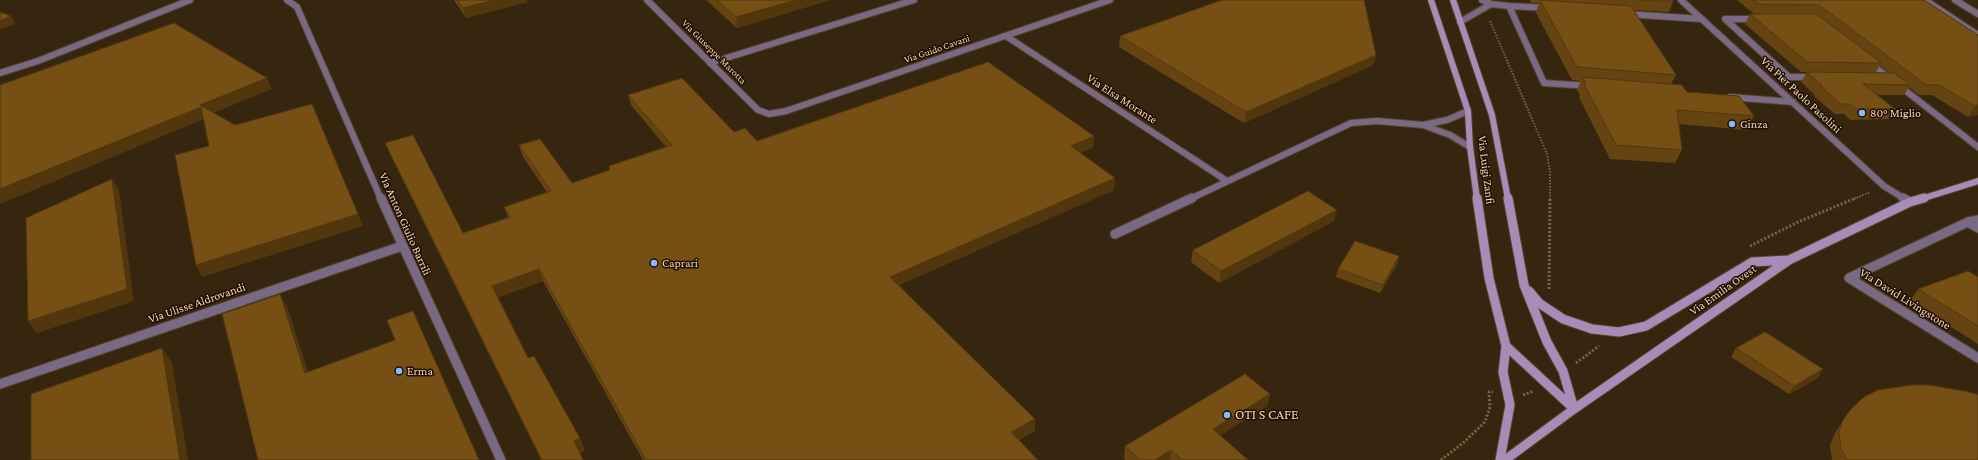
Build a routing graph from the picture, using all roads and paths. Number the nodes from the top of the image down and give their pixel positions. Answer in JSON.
{"nodes":[{"id":1,"x":190,"y":0,"type":"edge"},
{"id":2,"x":287,"y":0,"type":"edge"},
{"id":3,"x":647,"y":0,"type":"edge"},
{"id":4,"x":914,"y":0,"type":"edge"},
{"id":5,"x":1110,"y":0,"type":"edge"},
{"id":6,"x":1431,"y":0,"type":"edge"},
{"id":7,"x":1453,"y":0,"type":"edge"},
{"id":8,"x":1482,"y":0,"type":"edge"},
{"id":9,"x":1681,"y":0,"type":"edge"},
{"id":10,"x":1925,"y":0,"type":"edge"},
{"id":11,"x":1955,"y":0,"type":"edge"},
{"id":12,"x":1491,"y":4,"type":"junction"},
{"id":13,"x":1509,"y":6,"type":"junction"},
{"id":14,"x":1485,"y":8,"type":"junction"},
{"id":15,"x":1556,"y":9,"type":"edge"},
{"id":16,"x":1617,"y":13,"type":"edge"},
{"id":17,"x":1978,"y":14,"type":"edge"},
{"id":18,"x":1702,"y":19,"type":"junction"},
{"id":19,"x":1764,"y":19,"type":"edge"},
{"id":20,"x":1460,"y":22,"type":"junction"},
{"id":21,"x":1978,"y":35,"type":"edge"},
{"id":22,"x":1006,"y":36,"type":"junction"},
{"id":23,"x":1866,"y":60,"type":"edge"},
{"id":24,"x":710,"y":63,"type":"junction"},
{"id":25,"x":0,"y":66,"type":"edge"},
{"id":26,"x":10,"y":70,"type":"junction"},
{"id":27,"x":0,"y":73,"type":"edge"},
{"id":28,"x":1820,"y":78,"type":"edge"},
{"id":29,"x":1874,"y":78,"type":"edge"},
{"id":30,"x":1890,"y":78,"type":"junction"},
{"id":31,"x":1598,"y":87,"type":"edge"},
{"id":32,"x":1722,"y":97,"type":"edge"},
{"id":33,"x":1793,"y":102,"type":"junction"},
{"id":34,"x":1468,"y":112,"type":"junction"},
{"id":35,"x":769,"y":114,"type":"joint"},
{"id":36,"x":1423,"y":125,"type":"junction"},
{"id":37,"x":1963,"y":145,"type":"dead end"},
{"id":38,"x":1977,"y":146,"type":"edge"},
{"id":39,"x":1470,"y":148,"type":"junction"},
{"id":40,"x":1227,"y":181,"type":"junction"},
{"id":41,"x":1978,"y":181,"type":"edge"},
{"id":42,"x":1884,"y":186,"type":"junction"},
{"id":43,"x":1910,"y":202,"type":"junction"},
{"id":44,"x":1978,"y":220,"type":"edge"},
{"id":45,"x":1968,"y":222,"type":"junction"},
{"id":46,"x":1978,"y":228,"type":"edge"},
{"id":47,"x":1114,"y":234,"type":"dead end"},
{"id":48,"x":402,"y":246,"type":"junction"},
{"id":49,"x":1744,"y":250,"type":"dead end"},
{"id":50,"x":1789,"y":260,"type":"junction"},
{"id":51,"x":1524,"y":285,"type":"junction"},
{"id":52,"x":1551,"y":294,"type":"dead end"},
{"id":53,"x":1506,"y":346,"type":"junction"},
{"id":54,"x":1978,"y":358,"type":"edge"},
{"id":55,"x":0,"y":384,"type":"edge"},
{"id":56,"x":1574,"y":409,"type":"junction"},
{"id":57,"x":501,"y":460,"type":"edge"},
{"id":58,"x":1500,"y":460,"type":"edge"},
{"id":59,"x":1505,"y":460,"type":"edge"}],
"edges":[{"from":1,"to":26,"type":"street"},
{"from":2,"to":48,"type":"street","name":"Via Anton Giulio Barrili"},
{"from":3,"to":24,"type":"street","name":"Via Giuseppe Marotta"},
{"from":4,"to":24,"type":"street"},
{"from":5,"to":22,"type":"street","name":"Via Guido Cavani"},
{"from":6,"to":34,"type":"street","name":"Via Luigi Zanfi"},
{"from":7,"to":20,"type":"street","name":"Via Luigi Zanfi"},
{"from":8,"to":12,"type":"street"},
{"from":9,"to":18,"type":"street","name":"Via Pier Paolo Pasolini"},
{"from":10,"to":21,"type":"street"},
{"from":11,"to":17,"type":"street"},
{"from":12,"to":13,"type":"street"},
{"from":12,"to":14,"type":"street"},
{"from":13,"to":15,"type":"street"},
{"from":13,"to":31,"type":"street"},
{"from":14,"to":20,"type":"street"},
{"from":14,"to":52,"type":"path"},
{"from":16,"to":18,"type":"street"},
{"from":18,"to":33,"type":"street","name":"Via Pier Paolo Pasolini"},
{"from":19,"to":28,"type":"street"},
{"from":20,"to":51,"type":"street","name":"Via Luigi Zanfi"},
{"from":22,"to":35,"type":"street","name":"Via Guido Cavani"},
{"from":22,"to":40,"type":"street","name":"Via Elsa Morante"},
{"from":23,"to":30,"type":"street"},
{"from":24,"to":35,"type":"street","name":"Via Giuseppe Marotta"},
{"from":25,"to":26,"type":"street"},
{"from":26,"to":27,"type":"street"},
{"from":29,"to":30,"type":"street"},
{"from":30,"to":38,"type":"street"},
{"from":32,"to":33,"type":"street"},
{"from":33,"to":42,"type":"street","name":"Via Pier Paolo Pasolini"},
{"from":34,"to":36,"type":"street"},
{"from":34,"to":39,"type":"street","name":"Via Luigi Zanfi"},
{"from":36,"to":39,"type":"street"},
{"from":36,"to":40,"type":"street"},
{"from":37,"to":38,"type":"street"},
{"from":39,"to":53,"type":"street","name":"Via Luigi Zanfi"},
{"from":40,"to":47,"type":"street"},
{"from":41,"to":43,"type":"street","name":"Via Emilia Ovest"},
{"from":42,"to":43,"type":"street","name":"Via Pier Paolo Pasolini"},
{"from":42,"to":49,"type":"path"},
{"from":43,"to":50,"type":"street","name":"Via Emilia Ovest"},
{"from":44,"to":45,"type":"street","name":"Via David Livingstone"},
{"from":45,"to":46,"type":"street"},
{"from":45,"to":54,"type":"street","name":"Via David Livingstone"},
{"from":48,"to":55,"type":"street","name":"Via Ulisse Aldrovandi"},
{"from":48,"to":57,"type":"street","name":"Via Anton Giulio Barrili"},
{"from":50,"to":51,"type":"street"},
{"from":50,"to":56,"type":"street","name":"Via Emilia Ovest"},
{"from":51,"to":56,"type":"street","name":"Via Luigi Zanfi"},
{"from":53,"to":56,"type":"street"},
{"from":53,"to":58,"type":"street"},
{"from":56,"to":59,"type":"street","name":"Via Emilia Ovest"}]}
